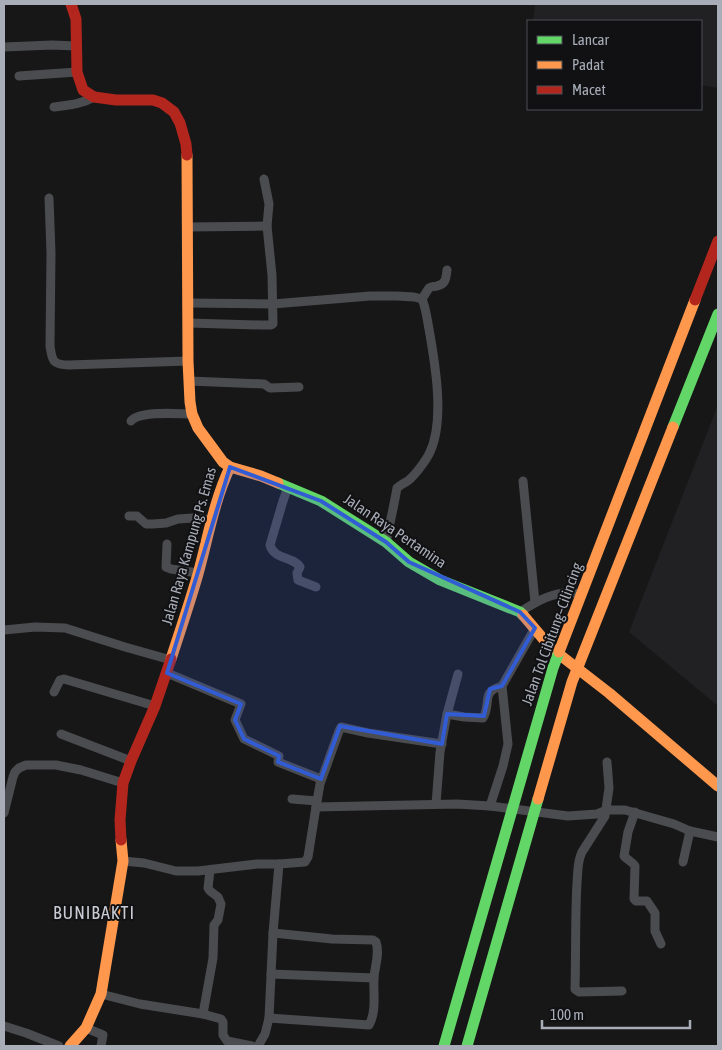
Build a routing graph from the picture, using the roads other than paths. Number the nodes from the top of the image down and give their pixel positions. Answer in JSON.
{"nodes":[{"id":1,"x":71,"y":4,"type":"edge"},
{"id":2,"x":76,"y":46,"type":"junction"},
{"id":3,"x":4,"y":47,"type":"edge"},
{"id":4,"x":77,"y":72,"type":"junction"},
{"id":5,"x":19,"y":76,"type":"dead end"},
{"id":6,"x":94,"y":97,"type":"junction"},
{"id":7,"x":54,"y":106,"type":"dead end"},
{"id":8,"x":264,"y":179,"type":"dead end"},
{"id":9,"x":49,"y":198,"type":"dead end"},
{"id":10,"x":187,"y":226,"type":"junction"},
{"id":11,"x":267,"y":226,"type":"junction"},
{"id":12,"x":718,"y":241,"type":"edge"},
{"id":13,"x":447,"y":270,"type":"dead end"},
{"id":14,"x":422,"y":299,"type":"junction"},
{"id":15,"x":188,"y":303,"type":"junction"},
{"id":16,"x":273,"y":304,"type":"junction"},
{"id":17,"x":718,"y":314,"type":"edge"},
{"id":18,"x":188,"y":323,"type":"junction"},
{"id":19,"x":188,"y":362,"type":"junction"},
{"id":20,"x":189,"y":381,"type":"junction"},
{"id":21,"x":299,"y":387,"type":"dead end"},
{"id":22,"x":192,"y":414,"type":"junction"},
{"id":23,"x":131,"y":421,"type":"dead end"},
{"id":24,"x":230,"y":467,"type":"junction"},
{"id":25,"x":523,"y":481,"type":"dead end"},
{"id":26,"x":288,"y":487,"type":"junction"},
{"id":27,"x":129,"y":516,"type":"dead end"},
{"id":28,"x":211,"y":520,"type":"junction"},
{"id":29,"x":386,"y":542,"type":"junction"},
{"id":30,"x":167,"y":544,"type":"dead end"},
{"id":31,"x":198,"y":573,"type":"junction"},
{"id":32,"x":316,"y":587,"type":"dead end"},
{"id":33,"x":575,"y":593,"type":"dead end"},
{"id":34,"x":535,"y":602,"type":"junction"},
{"id":35,"x":520,"y":612,"type":"junction"},
{"id":36,"x":535,"y":628,"type":"junction"},
{"id":37,"x":4,"y":630,"type":"edge"},
{"id":38,"x":171,"y":660,"type":"junction"},
{"id":39,"x":167,"y":673,"type":"junction"},
{"id":40,"x":458,"y":674,"type":"dead end"},
{"id":41,"x":502,"y":686,"type":"junction"},
{"id":42,"x":54,"y":692,"type":"dead end"},
{"id":43,"x":155,"y":706,"type":"junction"},
{"id":44,"x":447,"y":714,"type":"junction"},
{"id":45,"x":61,"y":734,"type":"dead end"},
{"id":46,"x":442,"y":744,"type":"junction"},
{"id":47,"x":131,"y":761,"type":"junction"},
{"id":48,"x":608,"y":762,"type":"dead end"},
{"id":49,"x":321,"y":779,"type":"junction"},
{"id":50,"x":123,"y":783,"type":"junction"},
{"id":51,"x":718,"y":786,"type":"edge"},
{"id":52,"x":292,"y":799,"type":"dead end"},
{"id":53,"x":317,"y":804,"type":"junction"},
{"id":54,"x":436,"y":804,"type":"junction"},
{"id":55,"x":490,"y":806,"type":"junction"},
{"id":56,"x":607,"y":810,"type":"junction"},
{"id":57,"x":635,"y":812,"type":"junction"},
{"id":58,"x":4,"y":813,"type":"edge"},
{"id":59,"x":690,"y":831,"type":"junction"},
{"id":60,"x":718,"y":837,"type":"edge"},
{"id":61,"x":123,"y":861,"type":"junction"},
{"id":62,"x":683,"y":862,"type":"dead end"},
{"id":63,"x":279,"y":864,"type":"junction"},
{"id":64,"x":210,"y":870,"type":"junction"},
{"id":65,"x":273,"y":934,"type":"junction"},
{"id":66,"x":661,"y":944,"type":"dead end"},
{"id":67,"x":271,"y":974,"type":"junction"},
{"id":68,"x":374,"y":978,"type":"junction"},
{"id":69,"x":622,"y":991,"type":"dead end"},
{"id":70,"x":101,"y":994,"type":"junction"},
{"id":71,"x":203,"y":1014,"type":"junction"},
{"id":72,"x":269,"y":1018,"type":"junction"},
{"id":73,"x":4,"y":1026,"type":"edge"},
{"id":74,"x":86,"y":1028,"type":"junction"},
{"id":75,"x":59,"y":1046,"type":"edge"},
{"id":76,"x":70,"y":1046,"type":"edge"},
{"id":77,"x":101,"y":1046,"type":"edge"},
{"id":78,"x":252,"y":1046,"type":"edge"},
{"id":79,"x":258,"y":1046,"type":"edge"},
{"id":80,"x":444,"y":1046,"type":"edge"},
{"id":81,"x":467,"y":1046,"type":"edge"}],
"edges":[{"from":1,"to":2,"type":"main road"},
{"from":2,"to":3,"type":"street"},
{"from":2,"to":4,"type":"main road"},
{"from":4,"to":5,"type":"street"},
{"from":4,"to":6,"type":"main road"},
{"from":6,"to":7,"type":"street"},
{"from":6,"to":10,"type":"main road","name":"Jalan Raya Kampung Ps. Emas"},
{"from":8,"to":11,"type":"street"},
{"from":9,"to":19,"type":"street"},
{"from":10,"to":11,"type":"street"},
{"from":10,"to":15,"type":"main road","name":"Jalan Raya Kampung Ps. Emas"},
{"from":11,"to":16,"type":"street"},
{"from":12,"to":80,"type":"main road","name":"Jalan Tol Cibitung–Cilincing","bridge":true},
{"from":13,"to":14,"type":"street"},
{"from":14,"to":16,"type":"street"},
{"from":14,"to":29,"type":"street"},
{"from":15,"to":16,"type":"street"},
{"from":15,"to":18,"type":"main road","name":"Jalan Raya Kampung Ps. Emas"},
{"from":16,"to":18,"type":"street"},
{"from":17,"to":81,"type":"main road","bridge":true},
{"from":18,"to":19,"type":"main road","name":"Jalan Raya Kampung Ps. Emas"},
{"from":19,"to":20,"type":"main road","name":"Jalan Raya Kampung Ps. Emas"},
{"from":20,"to":21,"type":"street"},
{"from":20,"to":22,"type":"main road","name":"Jalan Raya Kampung Ps. Emas"},
{"from":22,"to":23,"type":"street"},
{"from":22,"to":24,"type":"main road","name":"Jalan Raya Kampung Ps. Emas"},
{"from":24,"to":26,"type":"main road","name":"Jalan Raya Pertamina"},
{"from":24,"to":28,"type":"main road","name":"Jalan Raya Kampung Ps. Emas"},
{"from":25,"to":34,"type":"street"},
{"from":26,"to":29,"type":"main road","name":"Jalan Raya Pertamina"},
{"from":26,"to":32,"type":"street"},
{"from":27,"to":28,"type":"street"},
{"from":28,"to":31,"type":"main road","name":"Jalan Raya Kampung Ps. Emas"},
{"from":29,"to":35,"type":"main road","name":"Jalan Raya Pertamina"},
{"from":30,"to":31,"type":"street"},
{"from":31,"to":38,"type":"main road","name":"Jalan Raya Kampung Ps. Emas"},
{"from":33,"to":34,"type":"street"},
{"from":34,"to":35,"type":"street"},
{"from":35,"to":36,"type":"main road","name":"Jalan Raya Pertamina"},
{"from":36,"to":41,"type":"street"},
{"from":36,"to":51,"type":"main road","name":"Jalan Raya Pertamina"},
{"from":37,"to":38,"type":"street"},
{"from":38,"to":39,"type":"main road","name":"Jalan Raya Kampung Ps. Emas"},
{"from":39,"to":43,"type":"main road","name":"Jalan Raya Kampung Ps. Emas"},
{"from":39,"to":49,"type":"street"},
{"from":40,"to":44,"type":"street"},
{"from":41,"to":44,"type":"street"},
{"from":41,"to":55,"type":"street"},
{"from":42,"to":43,"type":"street"},
{"from":43,"to":47,"type":"main road","name":"Jalan Raya Kampung Ps. Emas"},
{"from":44,"to":46,"type":"street"},
{"from":45,"to":47,"type":"street"},
{"from":46,"to":49,"type":"street"},
{"from":46,"to":54,"type":"street"},
{"from":47,"to":50,"type":"main road","name":"Jalan Raya Kampung Ps. Emas"},
{"from":48,"to":56,"type":"street"},
{"from":49,"to":53,"type":"street"},
{"from":50,"to":58,"type":"street"},
{"from":50,"to":61,"type":"main road","name":"Jalan Raya Kampung Ps. Emas"},
{"from":52,"to":53,"type":"street"},
{"from":53,"to":54,"type":"street"},
{"from":53,"to":63,"type":"street"},
{"from":54,"to":55,"type":"street"},
{"from":55,"to":56,"type":"street"},
{"from":56,"to":57,"type":"street"},
{"from":56,"to":69,"type":"street"},
{"from":57,"to":59,"type":"street"},
{"from":57,"to":66,"type":"street"},
{"from":59,"to":60,"type":"street"},
{"from":59,"to":62,"type":"street"},
{"from":61,"to":64,"type":"street"},
{"from":61,"to":70,"type":"main road","name":"Jalan Raya Kampung Ps. Emas"},
{"from":63,"to":64,"type":"street"},
{"from":63,"to":65,"type":"street"},
{"from":64,"to":71,"type":"street"},
{"from":65,"to":67,"type":"street"},
{"from":65,"to":68,"type":"street"},
{"from":67,"to":68,"type":"street"},
{"from":67,"to":72,"type":"street"},
{"from":68,"to":72,"type":"street"},
{"from":70,"to":71,"type":"street"},
{"from":70,"to":74,"type":"main road","name":"Jalan Raya Kampung Ps. Emas"},
{"from":71,"to":78,"type":"street"},
{"from":72,"to":79,"type":"street"},
{"from":73,"to":75,"type":"street"},
{"from":74,"to":76,"type":"main road","name":"Jalan Raya Kampung Ps. Emas"},
{"from":74,"to":77,"type":"street"}]}
